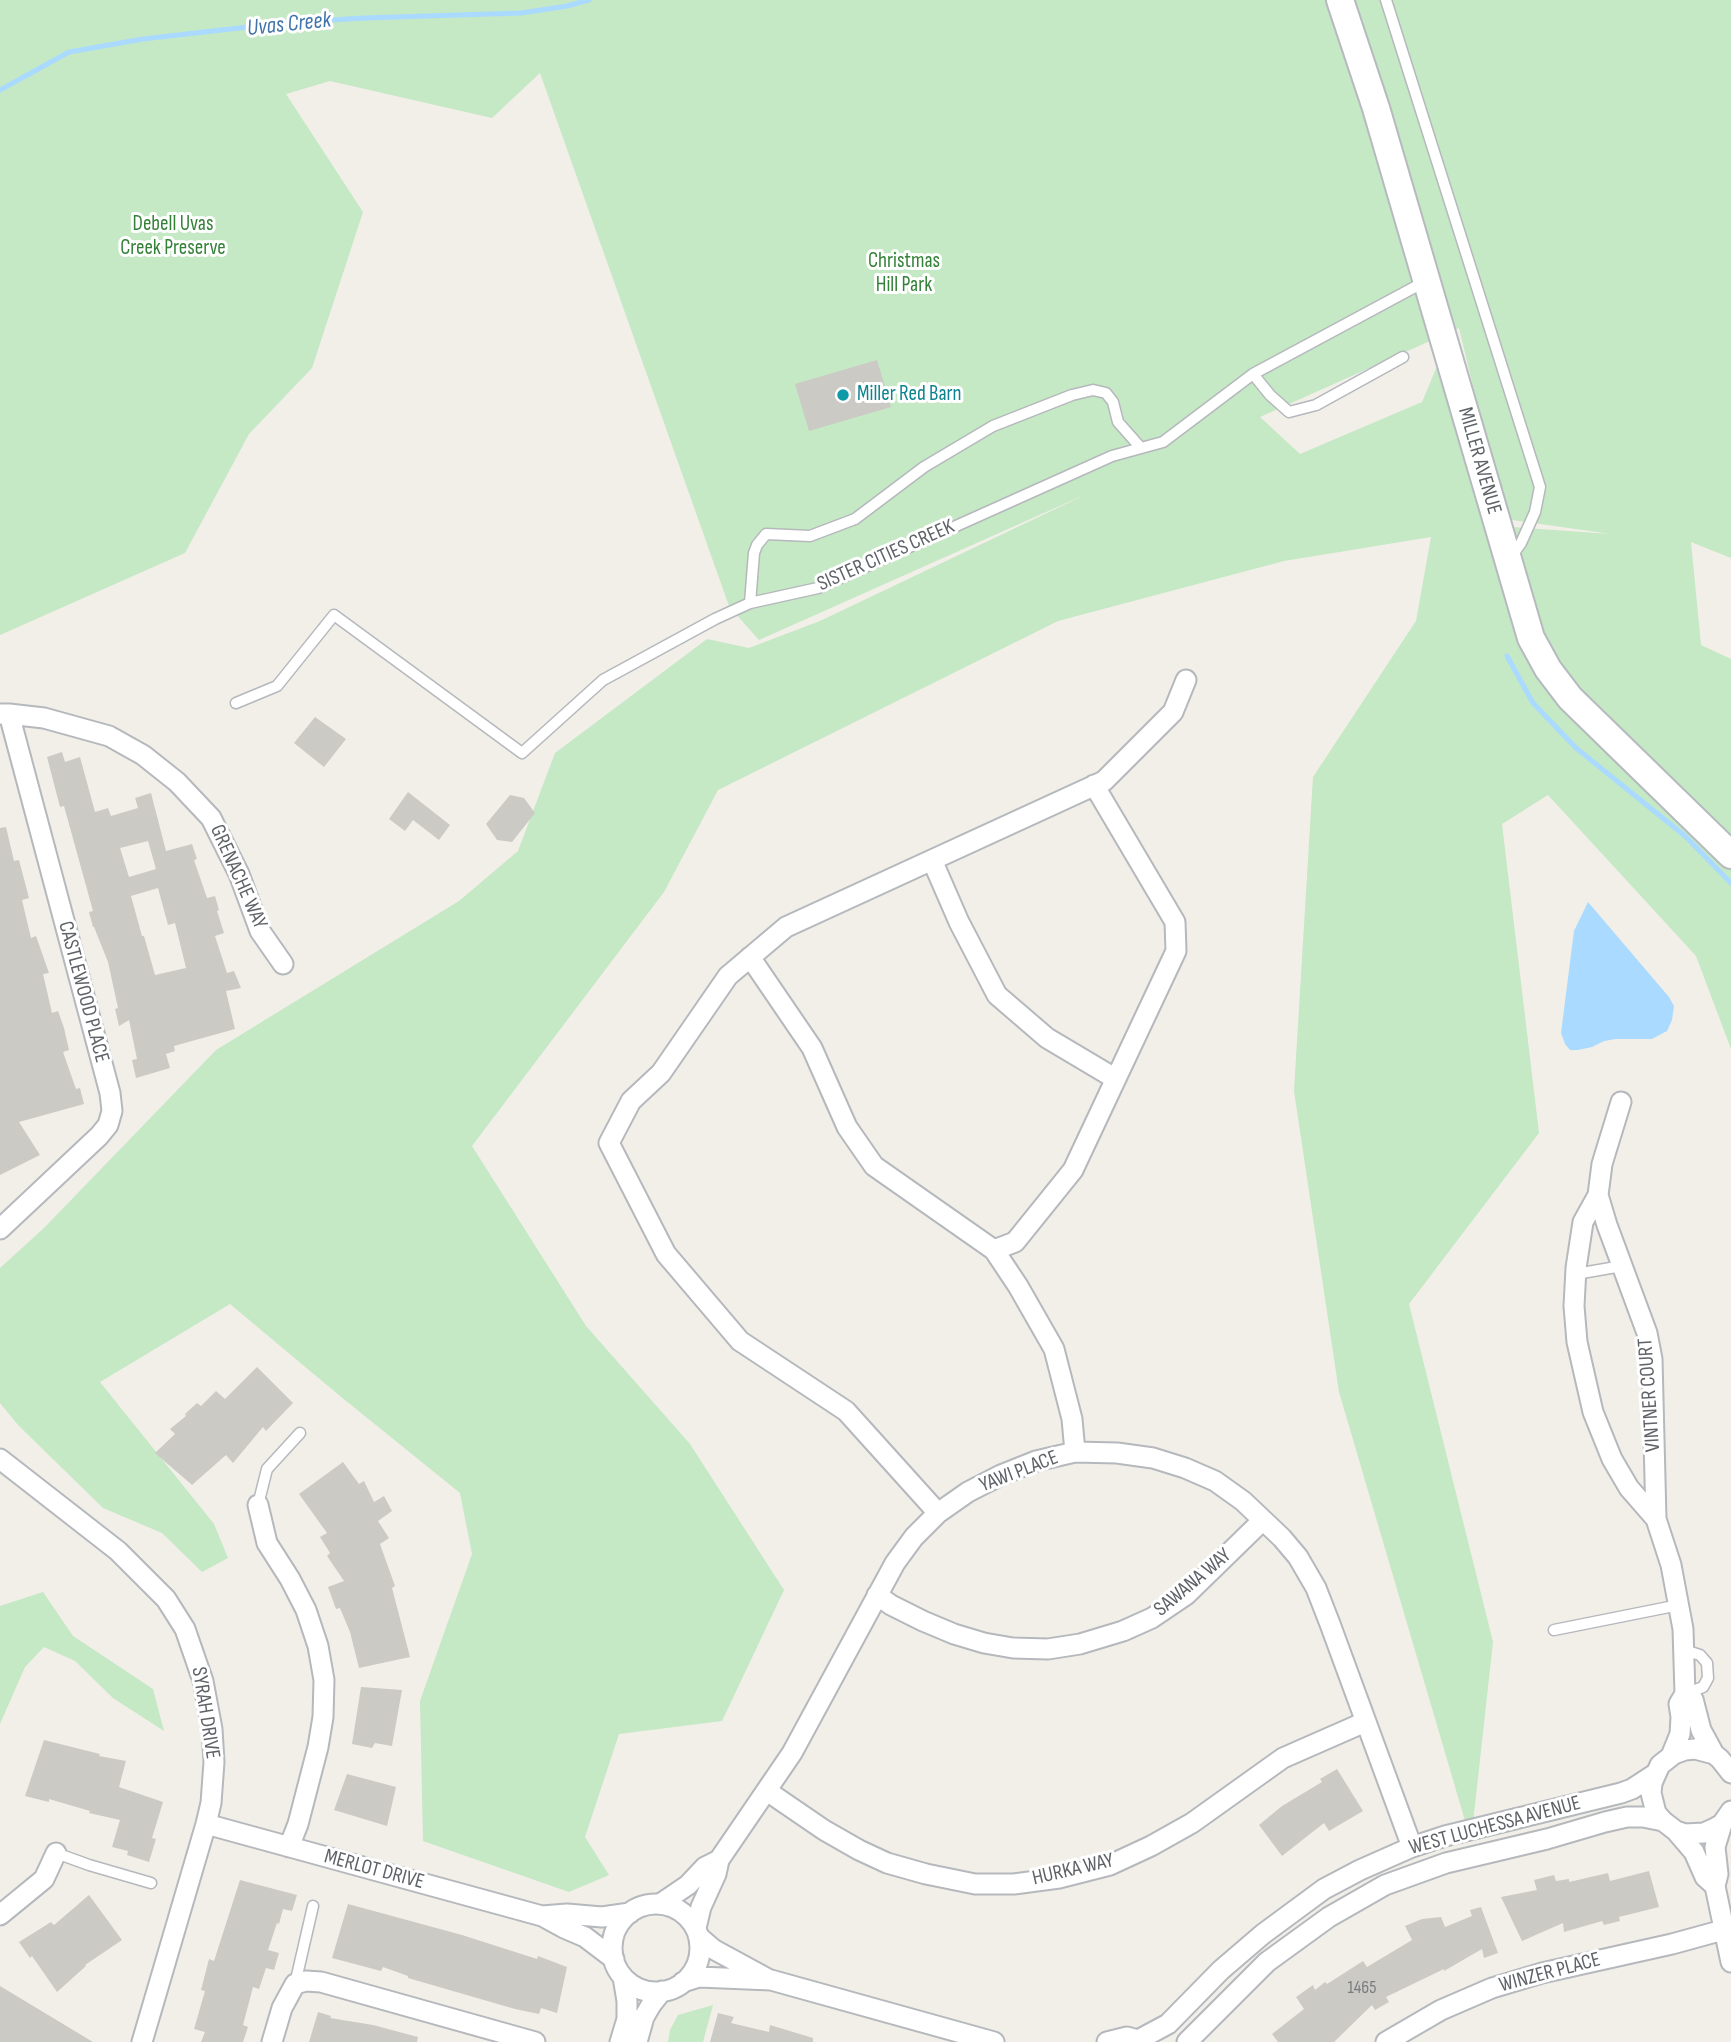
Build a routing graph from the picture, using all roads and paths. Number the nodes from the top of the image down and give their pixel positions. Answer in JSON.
{"nodes":[{"id":1,"x":1340,"y":0,"type":"edge"},
{"id":2,"x":1386,"y":0,"type":"edge"},
{"id":3,"x":1427,"y":281,"type":"junction"},
{"id":4,"x":1403,"y":357,"type":"dead end"},
{"id":5,"x":1253,"y":374,"type":"junction"},
{"id":6,"x":1141,"y":448,"type":"junction"},
{"id":7,"x":1508,"y":561,"type":"junction"},
{"id":8,"x":750,"y":603,"type":"junction"},
{"id":9,"x":1186,"y":680,"type":"dead end"},
{"id":10,"x":236,"y":703,"type":"dead end"},
{"id":11,"x":4,"y":714,"type":"edge"},
{"id":12,"x":1094,"y":785,"type":"junction"},
{"id":13,"x":1731,"y":855,"type":"edge"},
{"id":14,"x":932,"y":860,"type":"junction"},
{"id":15,"x":750,"y":957,"type":"junction"},
{"id":16,"x":283,"y":964,"type":"dead end"},
{"id":17,"x":1116,"y":1079,"type":"junction"},
{"id":18,"x":1621,"y":1102,"type":"dead end"},
{"id":19,"x":1598,"y":1195,"type":"junction"},
{"id":20,"x":0,"y":1228,"type":"edge"},
{"id":21,"x":994,"y":1250,"type":"junction"},
{"id":22,"x":1622,"y":1266,"type":"junction"},
{"id":23,"x":1576,"y":1273,"type":"junction"},
{"id":24,"x":300,"y":1433,"type":"dead end"},
{"id":25,"x":1074,"y":1452,"type":"junction"},
{"id":26,"x":0,"y":1459,"type":"edge"},
{"id":27,"x":258,"y":1504,"type":"joint"},
{"id":28,"x":938,"y":1513,"type":"junction"},
{"id":29,"x":1656,"y":1519,"type":"junction"},
{"id":30,"x":1263,"y":1520,"type":"junction"},
{"id":31,"x":877,"y":1595,"type":"junction"},
{"id":32,"x":1679,"y":1605,"type":"junction"},
{"id":33,"x":1554,"y":1630,"type":"dead end"},
{"id":34,"x":1685,"y":1695,"type":"junction"},
{"id":35,"x":1365,"y":1722,"type":"junction"},
{"id":36,"x":1671,"y":1756,"type":"junction"},
{"id":37,"x":1724,"y":1762,"type":"edge"},
{"id":38,"x":1655,"y":1773,"type":"junction"},
{"id":39,"x":767,"y":1791,"type":"junction"},
{"id":40,"x":1726,"y":1817,"type":"edge"},
{"id":41,"x":206,"y":1824,"type":"junction"},
{"id":42,"x":1669,"y":1826,"type":"junction"},
{"id":43,"x":289,"y":1847,"type":"junction"},
{"id":44,"x":1412,"y":1847,"type":"junction"},
{"id":45,"x":56,"y":1853,"type":"joint"},
{"id":46,"x":719,"y":1860,"type":"junction"},
{"id":47,"x":151,"y":1883,"type":"dead end"},
{"id":48,"x":1715,"y":1886,"type":"junction"},
{"id":49,"x":660,"y":1904,"type":"junction"},
{"id":50,"x":313,"y":1906,"type":"dead end"},
{"id":51,"x":630,"y":1913,"type":"junction"},
{"id":52,"x":0,"y":1915,"type":"edge"},
{"id":53,"x":542,"y":1916,"type":"junction"},
{"id":54,"x":1723,"y":1930,"type":"junction"},
{"id":55,"x":697,"y":1933,"type":"junction"},
{"id":56,"x":1731,"y":1962,"type":"edge"},
{"id":57,"x":619,"y":1968,"type":"junction"},
{"id":58,"x":771,"y":1980,"type":"junction"},
{"id":59,"x":683,"y":1982,"type":"junction"},
{"id":60,"x":295,"y":1984,"type":"junction"},
{"id":61,"x":662,"y":1991,"type":"junction"},
{"id":62,"x":1143,"y":2041,"type":"edge"},
{"id":63,"x":142,"y":2042,"type":"edge"},
{"id":64,"x":272,"y":2042,"type":"edge"},
{"id":65,"x":535,"y":2042,"type":"edge"},
{"id":66,"x":620,"y":2042,"type":"edge"},
{"id":67,"x":637,"y":2042,"type":"edge"},
{"id":68,"x":994,"y":2042,"type":"edge"},
{"id":69,"x":1107,"y":2042,"type":"edge"},
{"id":70,"x":1187,"y":2042,"type":"edge"},
{"id":71,"x":1386,"y":2042,"type":"edge"}],
"edges":[{"from":1,"to":3,"type":"street","name":"MILLER AVENUE"},
{"from":2,"to":7,"type":"lane"},
{"from":3,"to":5,"type":"lane","name":"SISTER CITIES CREEK"},
{"from":3,"to":7,"type":"street","name":"MILLER AVENUE"},
{"from":4,"to":5,"type":"lane"},
{"from":5,"to":6,"type":"lane","name":"SISTER CITIES CREEK"},
{"from":6,"to":8,"type":"lane","name":"SISTER CITIES CREEK"},
{"from":6,"to":8,"type":"lane"},
{"from":7,"to":13,"type":"street","name":"MILLER AVENUE"},
{"from":8,"to":10,"type":"lane","name":"SISTER CITIES CREEK"},
{"from":9,"to":12,"type":"street"},
{"from":11,"to":16,"type":"street","name":"GRENACHE WAY"},
{"from":11,"to":20,"type":"street","name":"CASTLEWOOD PLACE"},
{"from":12,"to":14,"type":"street"},
{"from":12,"to":17,"type":"street"},
{"from":14,"to":15,"type":"street"},
{"from":14,"to":17,"type":"street"},
{"from":15,"to":21,"type":"street"},
{"from":15,"to":28,"type":"street"},
{"from":17,"to":21,"type":"street"},
{"from":18,"to":19,"type":"street","name":"VINTNER COURT"},
{"from":19,"to":22,"type":"street","name":"VINTNER COURT"},
{"from":19,"to":23,"type":"street","name":"VINTNER COURT"},
{"from":21,"to":25,"type":"street"},
{"from":22,"to":23,"type":"lane"},
{"from":22,"to":29,"type":"street","name":"VINTNER COURT"},
{"from":23,"to":29,"type":"street","name":"VINTNER COURT"},
{"from":24,"to":27,"type":"lane"},
{"from":25,"to":28,"type":"street","name":"YAWI PLACE"},
{"from":25,"to":30,"type":"street","name":"YAWI PLACE"},
{"from":26,"to":41,"type":"street","name":"SYRAH DRIVE"},
{"from":27,"to":43,"type":"street"},
{"from":28,"to":31,"type":"street","name":"YAWI PLACE"},
{"from":29,"to":32,"type":"street","name":"VINTNER COURT"},
{"from":30,"to":31,"type":"street","name":"SAWANA WAY"},
{"from":30,"to":35,"type":"street","name":"YAWI PLACE"},
{"from":31,"to":39,"type":"street","name":"YAWI PLACE"},
{"from":32,"to":33,"type":"lane"},
{"from":32,"to":34,"type":"street","name":"VINTNER COURT"},
{"from":34,"to":36,"type":"street","name":"VINTNER COURT"},
{"from":34,"to":37,"type":"street","name":"VINTNER COURT"},
{"from":35,"to":39,"type":"street","name":"HURKA WAY"},
{"from":35,"to":44,"type":"street","name":"YAWI PLACE"},
{"from":36,"to":37,"type":"street"},
{"from":36,"to":38,"type":"street","name":"WEST LUCHESSA AVENUE"},
{"from":38,"to":42,"type":"street"},
{"from":38,"to":44,"type":"street","name":"WEST LUCHESSA AVENUE"},
{"from":39,"to":46,"type":"street","name":"YAWI PLACE"},
{"from":40,"to":42,"type":"street","name":"WEST LUCHESSA AVENUE"},
{"from":40,"to":48,"type":"street"},
{"from":41,"to":43,"type":"street","name":"MERLOT DRIVE"},
{"from":41,"to":63,"type":"street","name":"SYRAH DRIVE"},
{"from":42,"to":48,"type":"street"},
{"from":42,"to":70,"type":"street","name":"WEST LUCHESSA AVENUE"},
{"from":43,"to":53,"type":"street","name":"MERLOT DRIVE"},
{"from":44,"to":62,"type":"street","name":"WEST LUCHESSA AVENUE"},
{"from":45,"to":47,"type":"lane"},
{"from":45,"to":52,"type":"street"},
{"from":46,"to":49,"type":"street","name":"MERLOT DRIVE"},
{"from":46,"to":55,"type":"street"},
{"from":48,"to":54,"type":"street"},
{"from":49,"to":51,"type":"street","name":"MERLOT DRIVE"},
{"from":49,"to":55,"type":"street"},
{"from":50,"to":60,"type":"lane"},
{"from":51,"to":53,"type":"street","name":"MERLOT DRIVE"},
{"from":51,"to":57,"type":"street"},
{"from":53,"to":57,"type":"street","name":"MERLOT DRIVE"},
{"from":54,"to":56,"type":"street"},
{"from":54,"to":71,"type":"street","name":"WINZER PLACE"},
{"from":55,"to":58,"type":"street"},
{"from":55,"to":59,"type":"street"},
{"from":57,"to":61,"type":"street","name":"MERLOT DRIVE"},
{"from":57,"to":66,"type":"street"},
{"from":58,"to":59,"type":"street"},
{"from":58,"to":68,"type":"street"},
{"from":59,"to":61,"type":"street"},
{"from":60,"to":64,"type":"street"},
{"from":60,"to":65,"type":"street"},
{"from":61,"to":67,"type":"street"},
{"from":62,"to":69,"type":"street"}]}
